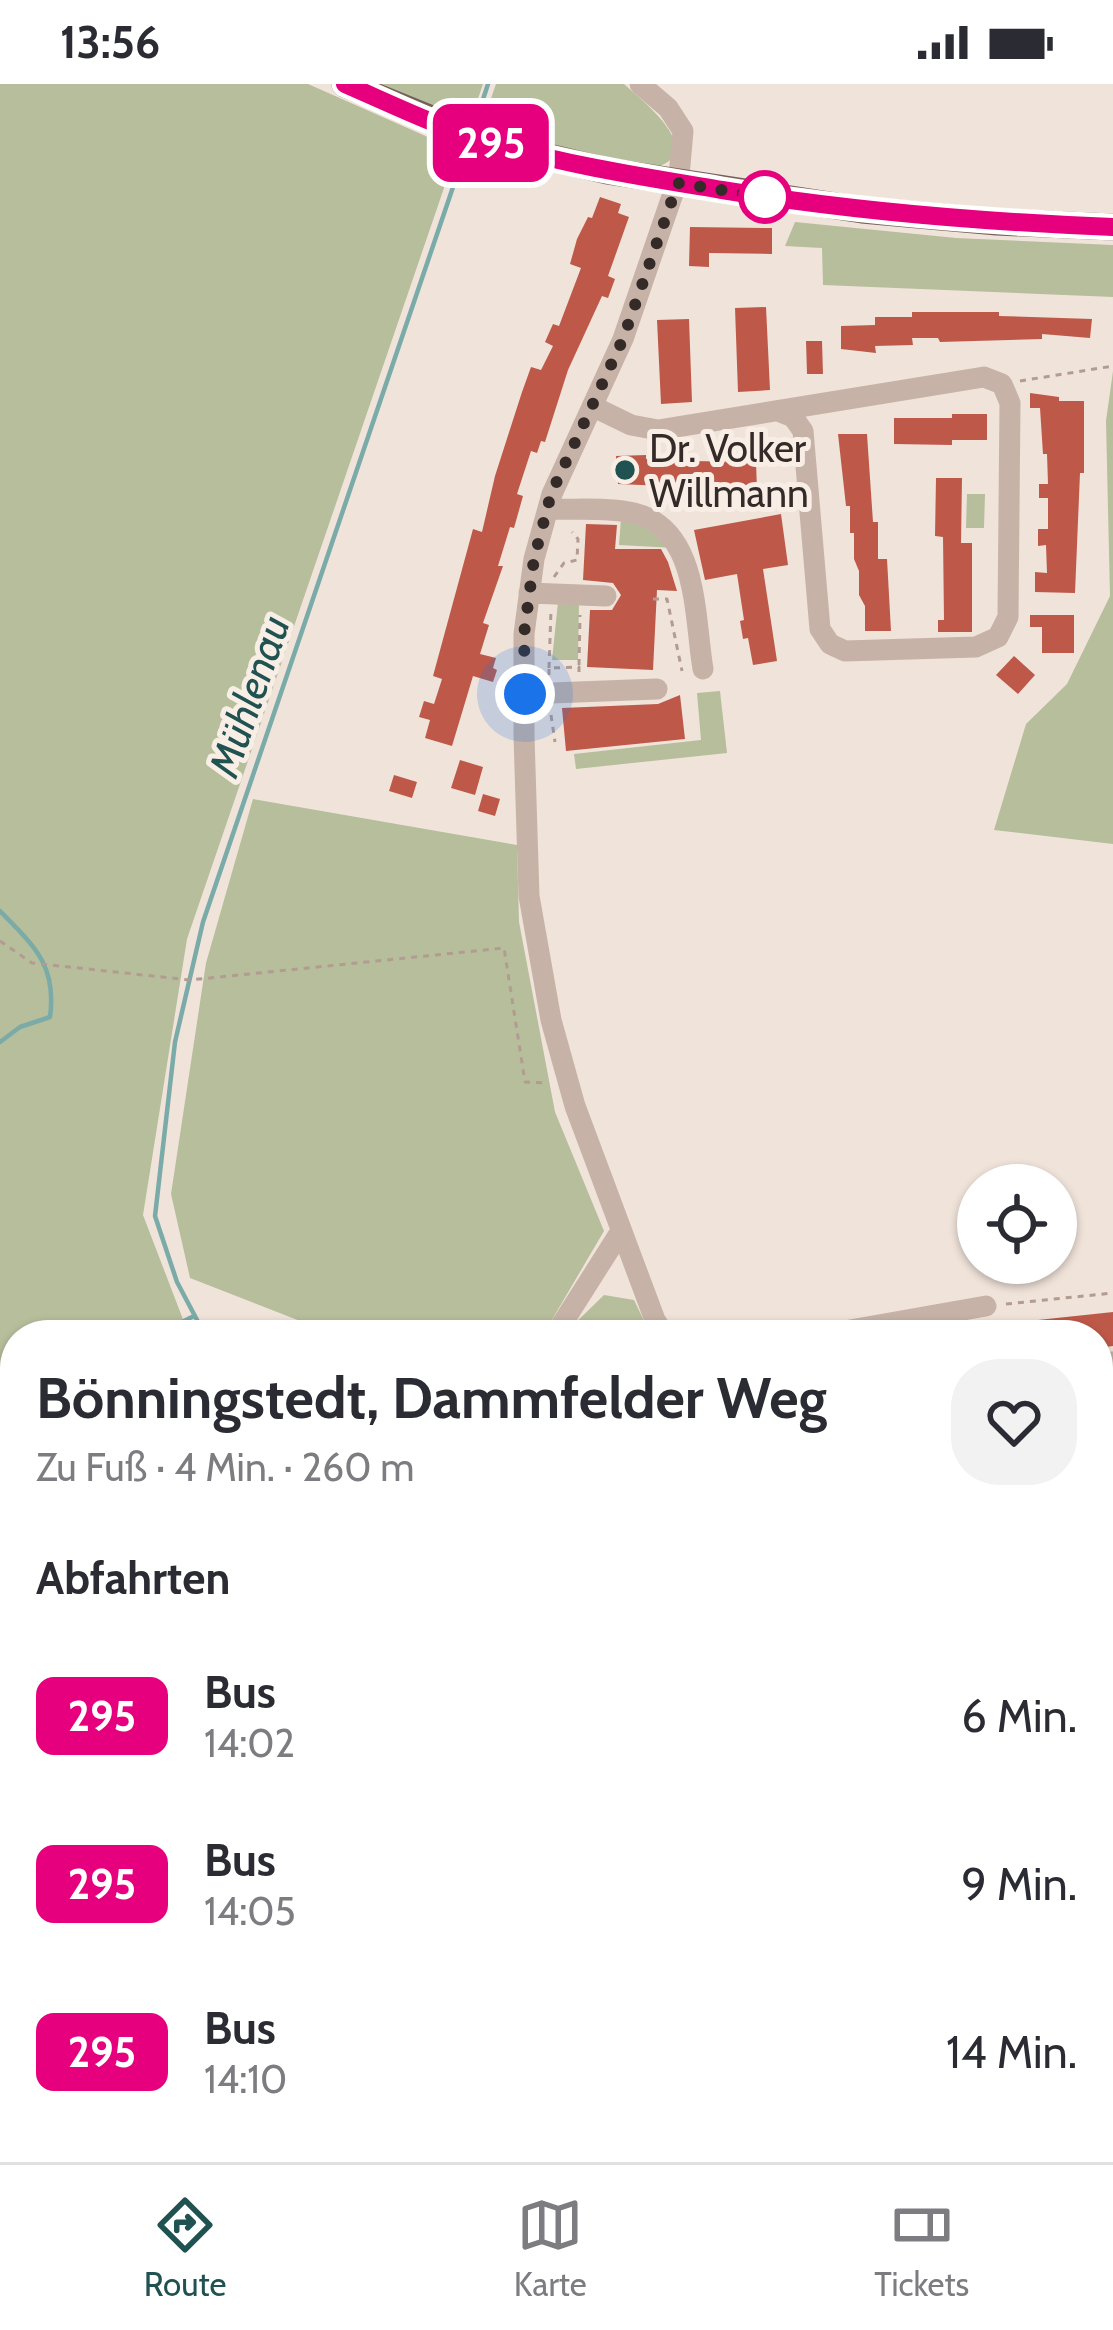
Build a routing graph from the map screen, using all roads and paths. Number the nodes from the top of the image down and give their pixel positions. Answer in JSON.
{"nodes":[{"id":1,"x":345,"y":84,"type":"edge"},
{"id":2,"x":640,"y":84,"type":"edge"},
{"id":3,"x":678,"y":183,"type":"junction"},
{"id":4,"x":1113,"y":227,"type":"edge"},
{"id":5,"x":1112,"y":364,"type":"edge"},
{"id":6,"x":1002,"y":384,"type":"junction"},
{"id":7,"x":594,"y":407,"type":"junction"},
{"id":8,"x":778,"y":411,"type":"junction"},
{"id":9,"x":548,"y":508,"type":"junction"},
{"id":10,"x":572,"y":532,"type":"dead end"},
{"id":11,"x":540,"y":594,"type":"junction"},
{"id":12,"x":580,"y":595,"type":"junction"},
{"id":13,"x":606,"y":596,"type":"dead end"},
{"id":14,"x":653,"y":598,"type":"dead end"},
{"id":15,"x":579,"y":667,"type":"dead end"},
{"id":16,"x":549,"y":668,"type":"dead end"},
{"id":17,"x":703,"y":669,"type":"dead end"},
{"id":18,"x":676,"y":672,"type":"dead end"},
{"id":19,"x":657,"y":689,"type":"dead end"},
{"id":20,"x":549,"y":693,"type":"junction"},
{"id":21,"x":525,"y":694,"type":"junction"},
{"id":22,"x":555,"y":742,"type":"dead end"},
{"id":23,"x":0,"y":940,"type":"edge"},
{"id":24,"x":569,"y":1084,"type":"junction"},
{"id":25,"x":621,"y":1232,"type":"junction"},
{"id":26,"x":1113,"y":1293,"type":"edge"},
{"id":27,"x":986,"y":1306,"type":"joint"},
{"id":28,"x":565,"y":1320,"type":"edge"},
{"id":29,"x":655,"y":1320,"type":"edge"},
{"id":30,"x":931,"y":1320,"type":"edge"}],
"edges":[{"from":1,"to":3,"type":"main road"},
{"from":2,"to":3,"type":"street"},
{"from":3,"to":4,"type":"main road"},
{"from":3,"to":7,"type":"street"},
{"from":5,"to":6,"type":"path"},
{"from":6,"to":8,"type":"street"},
{"from":6,"to":8,"type":"street"},
{"from":7,"to":8,"type":"street"},
{"from":7,"to":9,"type":"street"},
{"from":9,"to":11,"type":"street"},
{"from":9,"to":17,"type":"street"},
{"from":10,"to":11,"type":"path"},
{"from":11,"to":12,"type":"street"},
{"from":11,"to":16,"type":"path"},
{"from":11,"to":21,"type":"street"},
{"from":12,"to":13,"type":"street"},
{"from":12,"to":15,"type":"path"},
{"from":14,"to":18,"type":"path"},
{"from":19,"to":20,"type":"street"},
{"from":20,"to":21,"type":"street"},
{"from":20,"to":22,"type":"path"},
{"from":21,"to":24,"type":"street"},
{"from":23,"to":24,"type":"path"},
{"from":24,"to":25,"type":"street"},
{"from":25,"to":28,"type":"street"},
{"from":25,"to":29,"type":"street"},
{"from":26,"to":27,"type":"path"},
{"from":27,"to":30,"type":"street"}]}
